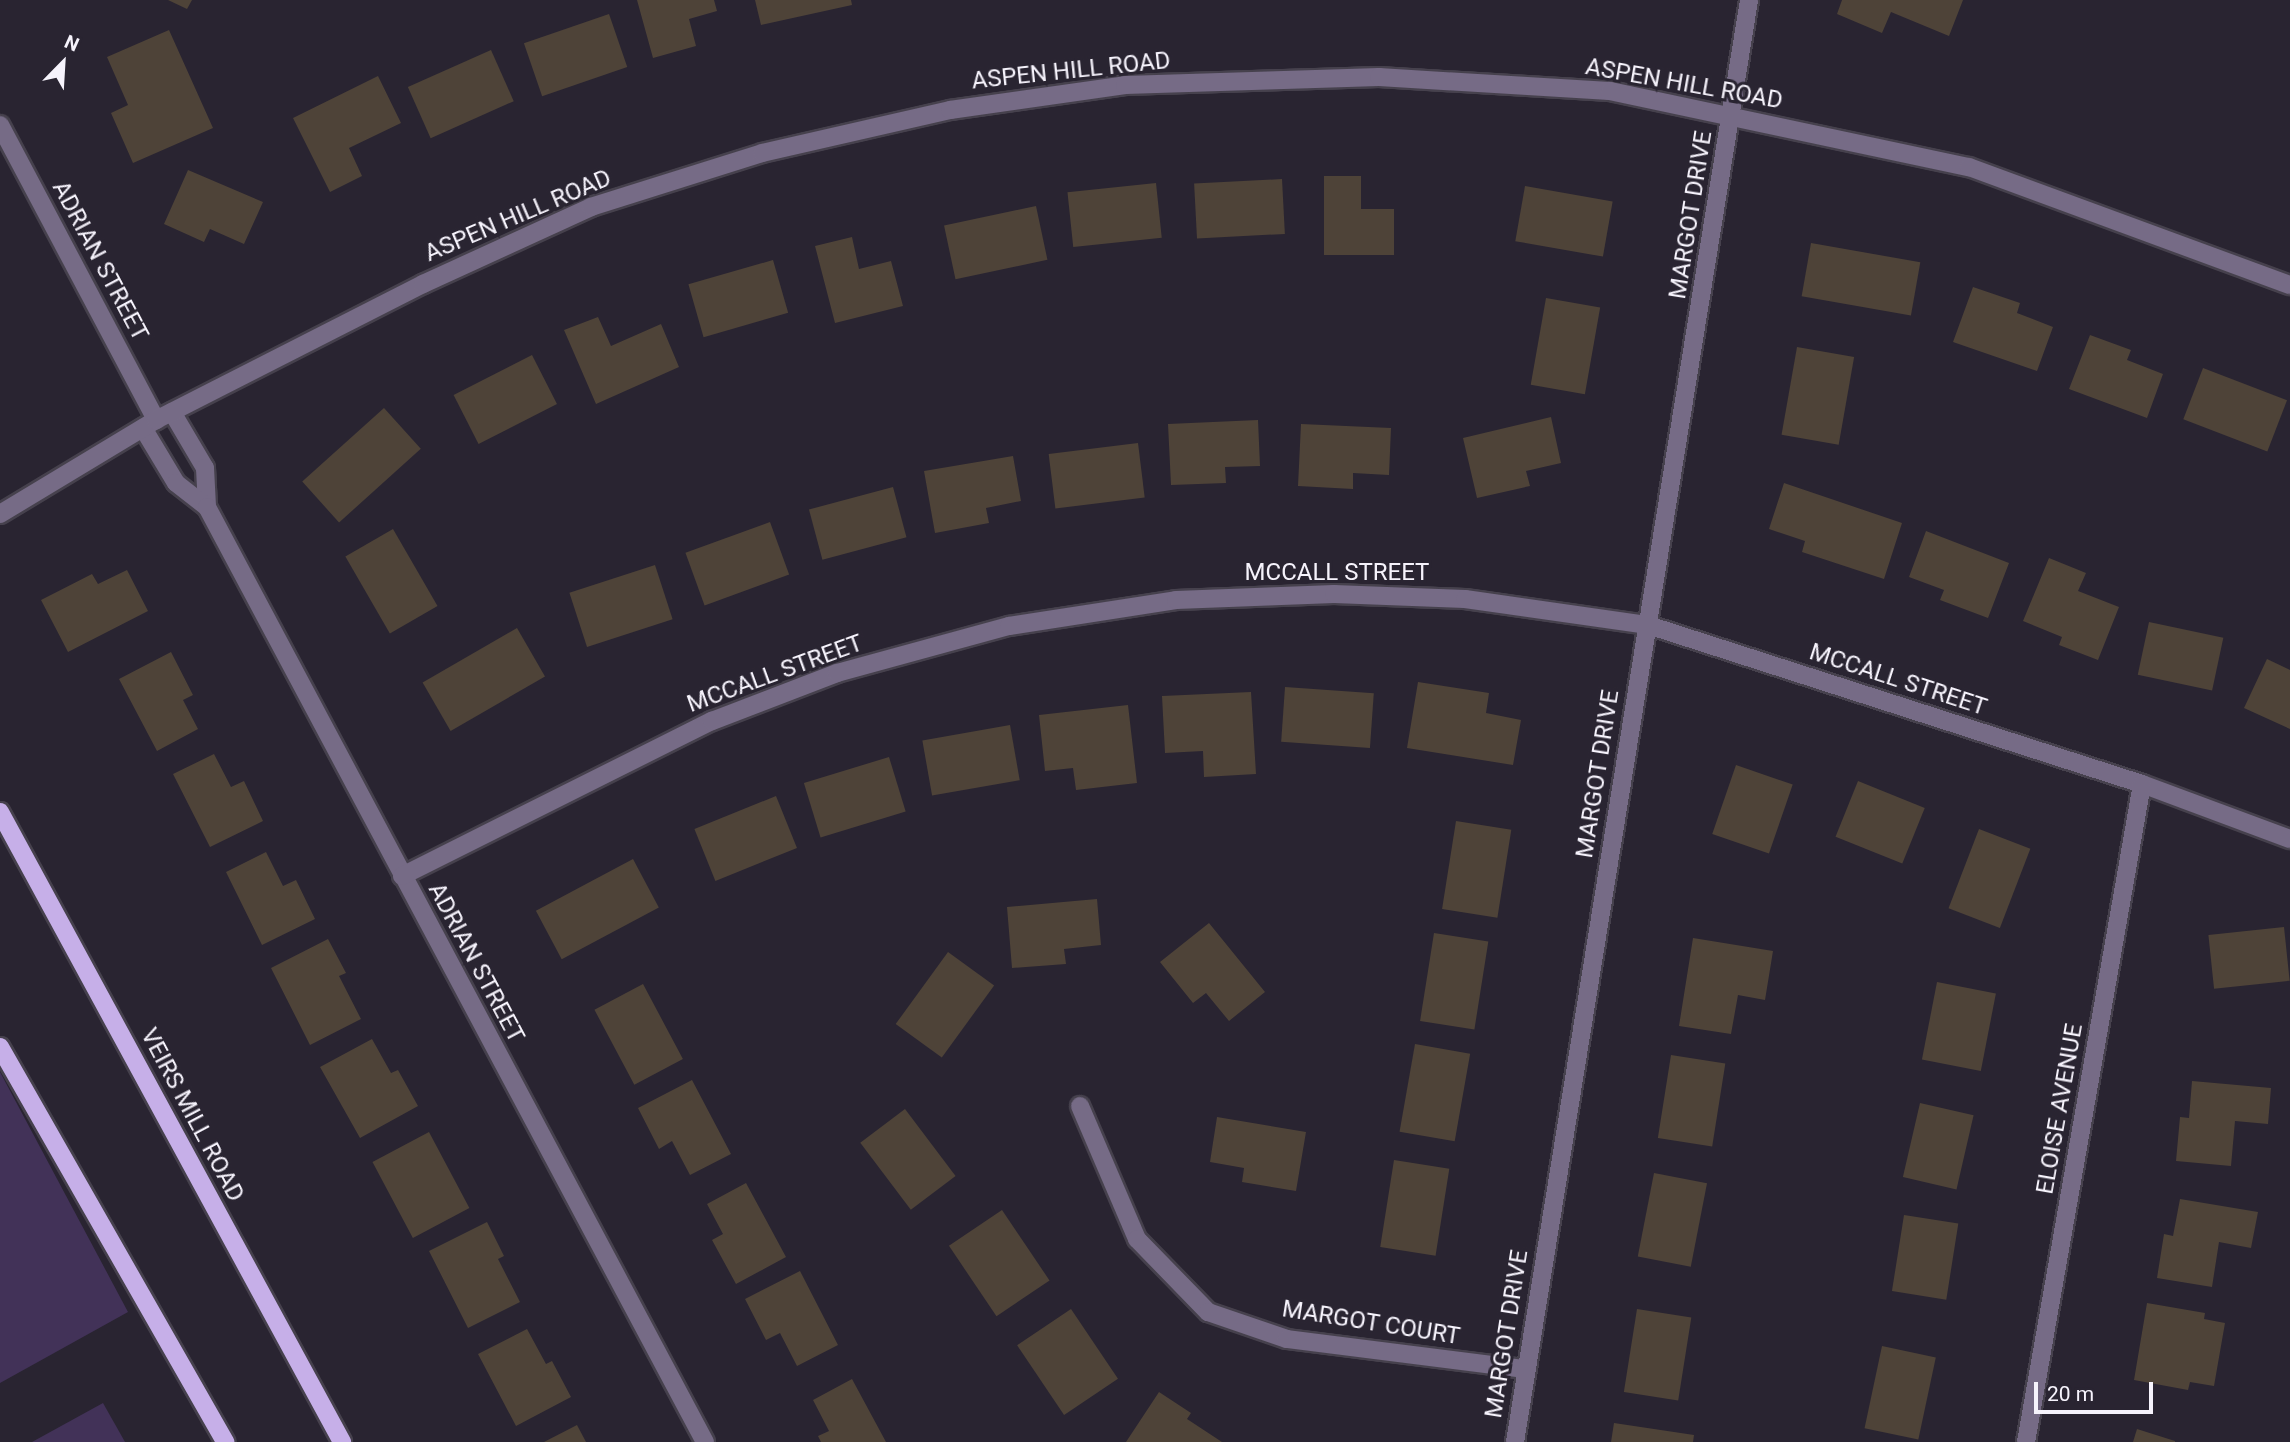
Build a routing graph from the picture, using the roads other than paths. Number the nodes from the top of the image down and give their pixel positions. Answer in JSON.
{"nodes":[{"id":1,"x":1749,"y":0,"type":"edge"},
{"id":2,"x":1733,"y":115,"type":"junction"},
{"id":3,"x":0,"y":125,"type":"edge"},
{"id":4,"x":2290,"y":285,"type":"edge"},
{"id":5,"x":157,"y":420,"type":"junction"},
{"id":6,"x":207,"y":507,"type":"junction"},
{"id":7,"x":0,"y":514,"type":"edge"},
{"id":8,"x":1648,"y":625,"type":"junction"},
{"id":9,"x":2142,"y":784,"type":"junction"},
{"id":10,"x":0,"y":812,"type":"edge"},
{"id":11,"x":2290,"y":838,"type":"edge"},
{"id":12,"x":402,"y":876,"type":"junction"},
{"id":13,"x":0,"y":1047,"type":"edge"},
{"id":14,"x":1080,"y":1106,"type":"dead end"},
{"id":15,"x":1524,"y":1369,"type":"junction"},
{"id":16,"x":225,"y":1442,"type":"edge"},
{"id":17,"x":342,"y":1442,"type":"edge"},
{"id":18,"x":705,"y":1442,"type":"edge"},
{"id":19,"x":1516,"y":1442,"type":"edge"},
{"id":20,"x":2026,"y":1442,"type":"edge"}],
"edges":[{"from":1,"to":2,"type":"street","name":"MARGOT DRIVE"},
{"from":2,"to":4,"type":"street","name":"ASPEN HILL ROAD"},
{"from":2,"to":5,"type":"street","name":"ASPEN HILL ROAD"},
{"from":2,"to":8,"type":"street","name":"MARGOT DRIVE"},
{"from":3,"to":5,"type":"street","name":"ADRIAN STREET"},
{"from":5,"to":6,"type":"street","name":"ADRIAN STREET"},
{"from":5,"to":6,"type":"street","name":"ADRIAN STREET"},
{"from":5,"to":7,"type":"street","name":"ASPEN HILL ROAD"},
{"from":6,"to":12,"type":"street","name":"ADRIAN STREET"},
{"from":8,"to":9,"type":"street","name":"MCCALL STREET"},
{"from":8,"to":12,"type":"street","name":"MCCALL STREET"},
{"from":8,"to":15,"type":"street","name":"MARGOT DRIVE"},
{"from":9,"to":11,"type":"street","name":"MCCALL STREET"},
{"from":9,"to":20,"type":"street","name":"ELOISE AVENUE"},
{"from":10,"to":17,"type":"main road","name":"VEIRS MILL ROAD"},
{"from":12,"to":18,"type":"street","name":"ADRIAN STREET"},
{"from":13,"to":16,"type":"main road"},
{"from":14,"to":15,"type":"street","name":"MARGOT COURT"},
{"from":15,"to":19,"type":"street","name":"MARGOT DRIVE"}]}
